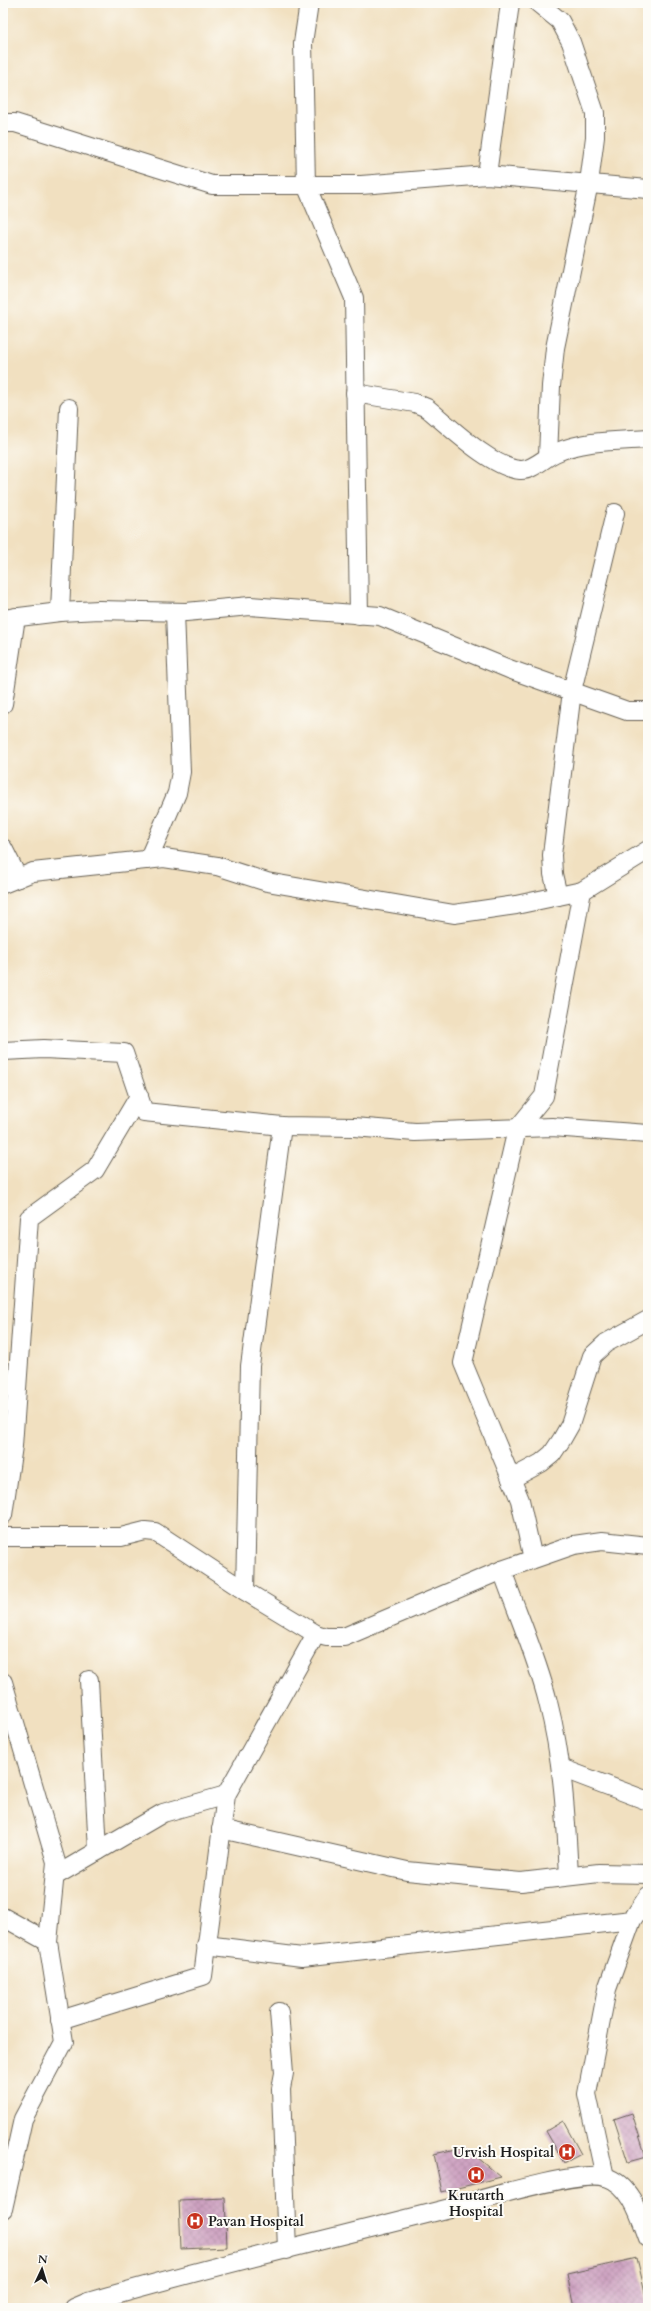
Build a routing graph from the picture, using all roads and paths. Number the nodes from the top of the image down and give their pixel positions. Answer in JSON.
{"nodes":[{"id":1,"x":309,"y":3,"type":"edge"},
{"id":2,"x":510,"y":3,"type":"edge"},
{"id":3,"x":538,"y":3,"type":"edge"},
{"id":4,"x":3,"y":123,"type":"edge"},
{"id":5,"x":487,"y":175,"type":"junction"},
{"id":6,"x":589,"y":183,"type":"junction"},
{"id":7,"x":306,"y":185,"type":"junction"},
{"id":8,"x":648,"y":189,"type":"edge"},
{"id":9,"x":355,"y":393,"type":"junction"},
{"id":10,"x":69,"y":408,"type":"dead end"},
{"id":11,"x":648,"y":439,"type":"edge"},
{"id":12,"x":548,"y":456,"type":"junction"},
{"id":13,"x":615,"y":513,"type":"dead end"},
{"id":14,"x":60,"y":612,"type":"junction"},
{"id":15,"x":175,"y":612,"type":"junction"},
{"id":16,"x":359,"y":615,"type":"junction"},
{"id":17,"x":10,"y":618,"type":"edge"},
{"id":18,"x":572,"y":691,"type":"junction"},
{"id":19,"x":3,"y":704,"type":"edge"},
{"id":20,"x":648,"y":711,"type":"edge"},
{"id":21,"x":3,"y":848,"type":"edge"},
{"id":22,"x":648,"y":850,"type":"edge"},
{"id":23,"x":148,"y":860,"type":"junction"},
{"id":24,"x":11,"y":881,"type":"edge"},
{"id":25,"x":582,"y":891,"type":"junction"},
{"id":26,"x":558,"y":896,"type":"junction"},
{"id":27,"x":3,"y":1051,"type":"edge"},
{"id":28,"x":139,"y":1096,"type":"junction"},
{"id":29,"x":282,"y":1126,"type":"junction"},
{"id":30,"x":517,"y":1128,"type":"junction"},
{"id":31,"x":648,"y":1134,"type":"edge"},
{"id":32,"x":648,"y":1320,"type":"edge"},
{"id":33,"x":511,"y":1479,"type":"junction"},
{"id":34,"x":3,"y":1515,"type":"edge"},
{"id":35,"x":3,"y":1537,"type":"edge"},
{"id":36,"x":648,"y":1546,"type":"edge"},
{"id":37,"x":532,"y":1558,"type":"junction"},
{"id":38,"x":502,"y":1570,"type":"junction"},
{"id":39,"x":245,"y":1591,"type":"junction"},
{"id":40,"x":316,"y":1634,"type":"junction"},
{"id":41,"x":90,"y":1680,"type":"dead end"},
{"id":42,"x":3,"y":1682,"type":"edge"},
{"id":43,"x":561,"y":1768,"type":"junction"},
{"id":44,"x":226,"y":1794,"type":"junction"},
{"id":45,"x":648,"y":1801,"type":"edge"},
{"id":46,"x":221,"y":1829,"type":"junction"},
{"id":47,"x":98,"y":1851,"type":"junction"},
{"id":48,"x":648,"y":1874,"type":"edge"},
{"id":49,"x":55,"y":1876,"type":"junction"},
{"id":50,"x":569,"y":1876,"type":"junction"},
{"id":51,"x":648,"y":1896,"type":"edge"},
{"id":52,"x":3,"y":1917,"type":"edge"},
{"id":53,"x":632,"y":1920,"type":"junction"},
{"id":54,"x":48,"y":1942,"type":"junction"},
{"id":55,"x":206,"y":1945,"type":"junction"},
{"id":56,"x":279,"y":2012,"type":"dead end"},
{"id":57,"x":60,"y":2020,"type":"junction"},
{"id":58,"x":605,"y":2177,"type":"junction"},
{"id":59,"x":3,"y":2209,"type":"edge"},
{"id":60,"x":648,"y":2238,"type":"edge"},
{"id":61,"x":287,"y":2250,"type":"junction"},
{"id":62,"x":74,"y":2308,"type":"edge"}],
"edges":[{"from":1,"to":7,"type":"street"},
{"from":2,"to":5,"type":"street"},
{"from":3,"to":6,"type":"street"},
{"from":4,"to":7,"type":"street"},
{"from":5,"to":6,"type":"street"},
{"from":5,"to":7,"type":"street"},
{"from":6,"to":8,"type":"street"},
{"from":6,"to":12,"type":"street"},
{"from":7,"to":9,"type":"street"},
{"from":9,"to":12,"type":"street"},
{"from":9,"to":16,"type":"street"},
{"from":10,"to":14,"type":"street"},
{"from":11,"to":12,"type":"street"},
{"from":13,"to":18,"type":"street"},
{"from":14,"to":15,"type":"street"},
{"from":14,"to":17,"type":"street"},
{"from":15,"to":16,"type":"street"},
{"from":15,"to":23,"type":"street"},
{"from":16,"to":18,"type":"street"},
{"from":17,"to":19,"type":"street"},
{"from":18,"to":20,"type":"street"},
{"from":18,"to":26,"type":"street"},
{"from":21,"to":24,"type":"street"},
{"from":22,"to":25,"type":"street"},
{"from":23,"to":24,"type":"street"},
{"from":23,"to":26,"type":"street"},
{"from":25,"to":26,"type":"street"},
{"from":25,"to":30,"type":"street"},
{"from":27,"to":28,"type":"street"},
{"from":28,"to":29,"type":"street"},
{"from":28,"to":34,"type":"street"},
{"from":29,"to":30,"type":"street"},
{"from":29,"to":39,"type":"street"},
{"from":30,"to":31,"type":"street"},
{"from":30,"to":33,"type":"street"},
{"from":32,"to":33,"type":"street"},
{"from":33,"to":37,"type":"street"},
{"from":35,"to":39,"type":"street"},
{"from":36,"to":37,"type":"street"},
{"from":37,"to":38,"type":"street"},
{"from":38,"to":40,"type":"street"},
{"from":38,"to":43,"type":"street"},
{"from":39,"to":40,"type":"street"},
{"from":40,"to":44,"type":"street"},
{"from":41,"to":47,"type":"street"},
{"from":42,"to":49,"type":"street"},
{"from":43,"to":45,"type":"street"},
{"from":43,"to":50,"type":"street"},
{"from":44,"to":46,"type":"street"},
{"from":44,"to":47,"type":"street"},
{"from":46,"to":50,"type":"street"},
{"from":46,"to":55,"type":"street"},
{"from":47,"to":49,"type":"street"},
{"from":48,"to":50,"type":"street"},
{"from":49,"to":54,"type":"street"},
{"from":51,"to":53,"type":"street"},
{"from":52,"to":54,"type":"street"},
{"from":53,"to":55,"type":"street"},
{"from":53,"to":58,"type":"street"},
{"from":54,"to":57,"type":"street"},
{"from":55,"to":57,"type":"street"},
{"from":56,"to":61,"type":"street"},
{"from":57,"to":59,"type":"street"},
{"from":58,"to":60,"type":"street"},
{"from":58,"to":61,"type":"street"},
{"from":61,"to":62,"type":"street"}]}
